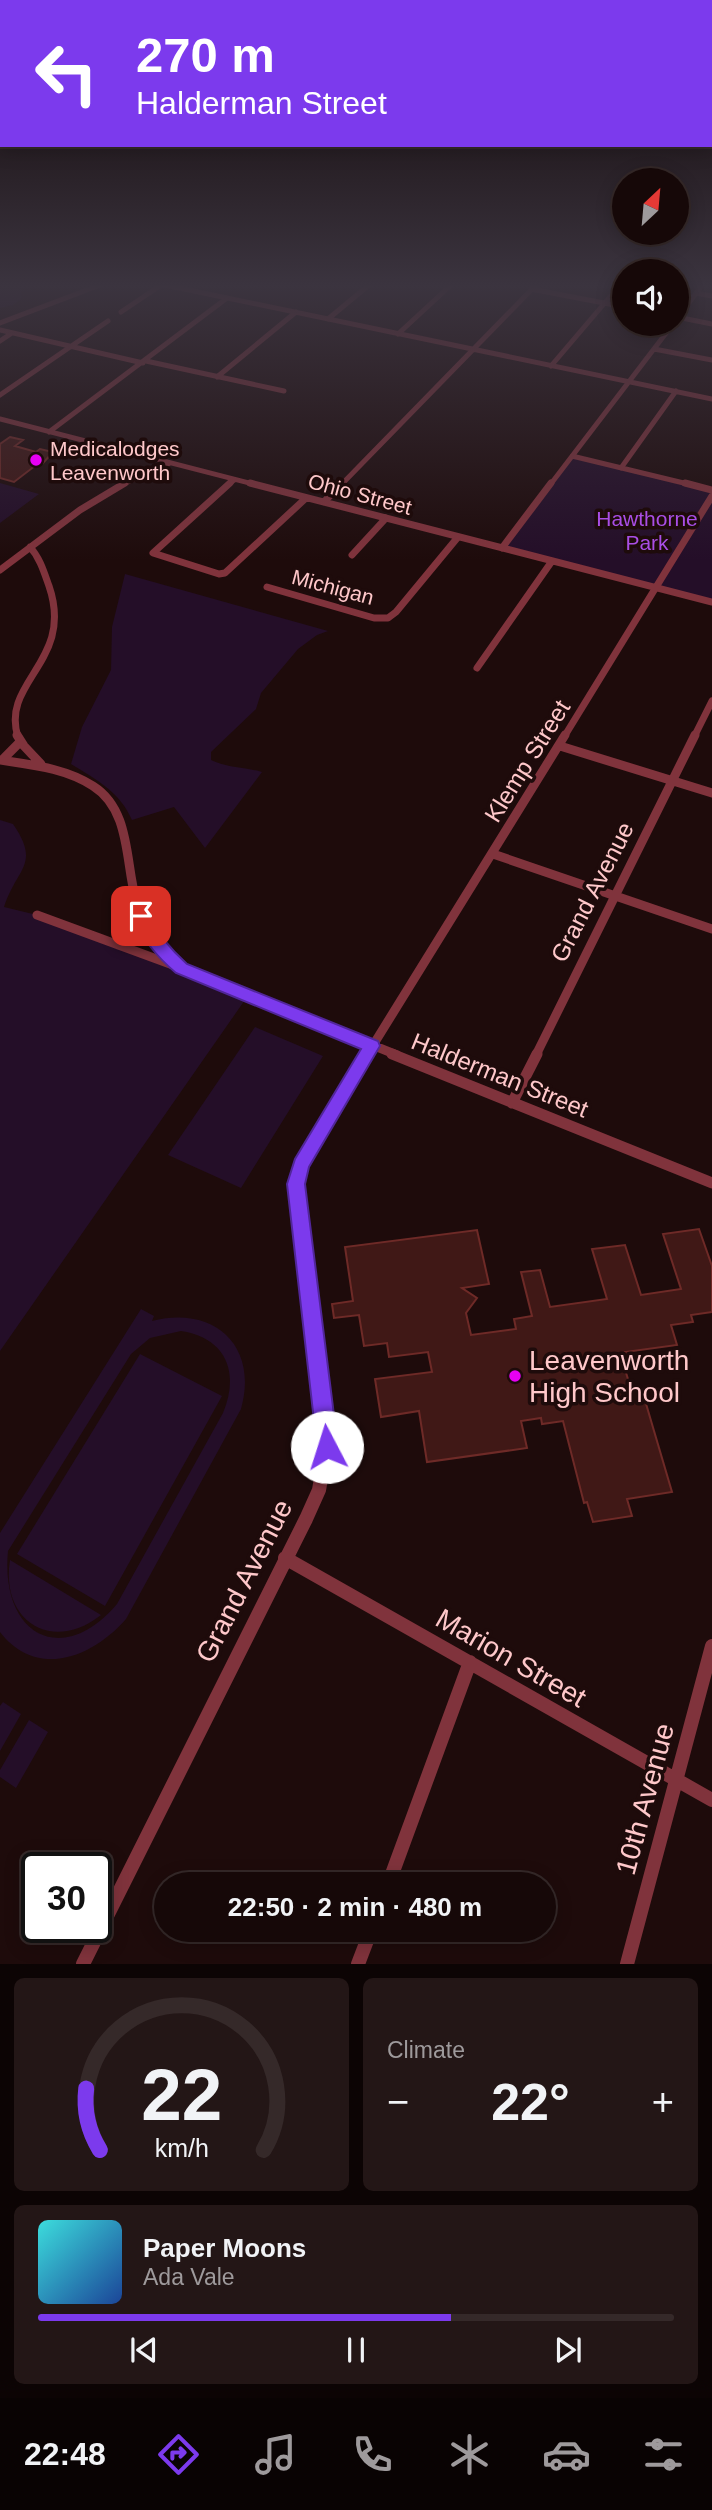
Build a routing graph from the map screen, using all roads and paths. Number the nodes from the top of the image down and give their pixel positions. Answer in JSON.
{"nodes":[{"id":1,"x":26,"y":377,"type":"edge"},
{"id":2,"x":125,"y":377,"type":"edge"},
{"id":3,"x":217,"y":377,"type":"edge"},
{"id":4,"x":447,"y":377,"type":"edge"},
{"id":5,"x":603,"y":377,"type":"edge"},
{"id":6,"x":633,"y":377,"type":"edge"},
{"id":7,"x":629,"y":382,"type":"junction"},
{"id":8,"x":284,"y":391,"type":"dead end"},
{"id":9,"x":676,"y":391,"type":"junction"},
{"id":10,"x":0,"y":395,"type":"edge"},
{"id":11,"x":712,"y":399,"type":"edge"},
{"id":12,"x":0,"y":419,"type":"edge"},
{"id":13,"x":49,"y":432,"type":"junction"},
{"id":14,"x":572,"y":456,"type":"junction"},
{"id":15,"x":170,"y":463,"type":"junction"},
{"id":16,"x":621,"y":468,"type":"junction"},
{"id":17,"x":234,"y":480,"type":"junction"},
{"id":18,"x":712,"y":481,"type":"edge"},
{"id":19,"x":710,"y":492,"type":"edge"},
{"id":20,"x":306,"y":498,"type":"junction"},
{"id":21,"x":324,"y":502,"type":"junction"},
{"id":22,"x":386,"y":518,"type":"junction"},
{"id":23,"x":458,"y":537,"type":"junction"},
{"id":24,"x":30,"y":547,"type":"junction"},
{"id":25,"x":502,"y":548,"type":"junction"},
{"id":26,"x":352,"y":555,"type":"dead end"},
{"id":27,"x":552,"y":561,"type":"junction"},
{"id":28,"x":0,"y":570,"type":"edge"},
{"id":29,"x":267,"y":587,"type":"dead end"},
{"id":30,"x":657,"y":588,"type":"junction"},
{"id":31,"x":712,"y":602,"type":"edge"},
{"id":32,"x":477,"y":668,"type":"dead end"},
{"id":33,"x":712,"y":701,"type":"edge"},
{"id":34,"x":20,"y":742,"type":"junction"},
{"id":35,"x":560,"y":746,"type":"junction"},
{"id":36,"x":1,"y":760,"type":"edge"},
{"id":37,"x":41,"y":764,"type":"junction"},
{"id":38,"x":674,"y":781,"type":"junction"},
{"id":39,"x":712,"y":793,"type":"edge"},
{"id":40,"x":493,"y":854,"type":"junction"},
{"id":41,"x":615,"y":897,"type":"junction"},
{"id":42,"x":37,"y":915,"type":"dead end"},
{"id":43,"x":712,"y":929,"type":"edge"},
{"id":44,"x":146,"y":930,"type":"junction"},
{"id":45,"x":118,"y":945,"type":"junction"},
{"id":46,"x":181,"y":968,"type":"junction"},
{"id":47,"x":372,"y":1046,"type":"junction"},
{"id":48,"x":512,"y":1103,"type":"junction"},
{"id":49,"x":712,"y":1183,"type":"edge"},
{"id":50,"x":285,"y":1558,"type":"junction"},
{"id":51,"x":712,"y":1646,"type":"edge"},
{"id":52,"x":471,"y":1662,"type":"junction"},
{"id":53,"x":677,"y":1781,"type":"junction"},
{"id":54,"x":712,"y":1800,"type":"edge"},
{"id":55,"x":393,"y":1872,"type":"edge"},
{"id":56,"x":366,"y":1942,"type":"edge"},
{"id":57,"x":83,"y":1964,"type":"edge"},
{"id":58,"x":358,"y":1964,"type":"edge"},
{"id":59,"x":627,"y":1964,"type":"edge"}],
"edges":[{"from":1,"to":10,"type":"street"},
{"from":2,"to":13,"type":"street"},
{"from":3,"to":8,"type":"street"},
{"from":4,"to":21,"type":"street"},
{"from":5,"to":7,"type":"street"},
{"from":6,"to":7,"type":"street"},
{"from":7,"to":9,"type":"street"},
{"from":7,"to":14,"type":"street"},
{"from":9,"to":11,"type":"street"},
{"from":9,"to":16,"type":"street"},
{"from":12,"to":13,"type":"street","name":"Ohio Street"},
{"from":13,"to":15,"type":"street","name":"Ohio Street"},
{"from":14,"to":16,"type":"street"},
{"from":14,"to":25,"type":"street"},
{"from":15,"to":17,"type":"street","name":"Ohio Street"},
{"from":15,"to":24,"type":"street"},
{"from":16,"to":19,"type":"street"},
{"from":17,"to":20,"type":"street","name":"Ohio Street"},
{"from":17,"to":20,"type":"street"},
{"from":18,"to":19,"type":"street","name":"Klemp Street"},
{"from":19,"to":30,"type":"street","name":"Klemp Street"},
{"from":20,"to":21,"type":"street","name":"Ohio Street"},
{"from":21,"to":22,"type":"street","name":"Ohio Street"},
{"from":22,"to":23,"type":"street","name":"Ohio Street"},
{"from":22,"to":26,"type":"street"},
{"from":23,"to":25,"type":"street","name":"Ohio Street"},
{"from":23,"to":29,"type":"street","name":"Michigan"},
{"from":24,"to":28,"type":"street"},
{"from":24,"to":34,"type":"street"},
{"from":25,"to":27,"type":"street","name":"Ohio Street"},
{"from":27,"to":30,"type":"street","name":"Ohio Street"},
{"from":27,"to":32,"type":"street"},
{"from":30,"to":31,"type":"street","name":"Ohio Street"},
{"from":30,"to":35,"type":"street","name":"Klemp Street"},
{"from":33,"to":38,"type":"street","name":"Grand Avenue"},
{"from":34,"to":36,"type":"street"},
{"from":34,"to":37,"type":"street"},
{"from":35,"to":38,"type":"street"},
{"from":35,"to":40,"type":"street","name":"Klemp Street"},
{"from":36,"to":37,"type":"street"},
{"from":37,"to":44,"type":"street"},
{"from":38,"to":39,"type":"street"},
{"from":38,"to":41,"type":"street","name":"Grand Avenue"},
{"from":40,"to":41,"type":"street"},
{"from":40,"to":47,"type":"street","name":"Klemp Street"},
{"from":41,"to":43,"type":"street"},
{"from":41,"to":48,"type":"street","name":"Grand Avenue"},
{"from":42,"to":45,"type":"street","name":"Halderman Street"},
{"from":44,"to":45,"type":"street"},
{"from":44,"to":46,"type":"street"},
{"from":45,"to":46,"type":"street","name":"Halderman Street"},
{"from":46,"to":47,"type":"street","name":"Halderman Street"},
{"from":47,"to":48,"type":"street","name":"Halderman Street"},
{"from":47,"to":50,"type":"street","name":"Grand Avenue"},
{"from":48,"to":49,"type":"street","name":"Halderman Street"},
{"from":50,"to":52,"type":"street","name":"Marion Street"},
{"from":50,"to":57,"type":"street","name":"Grand Avenue"},
{"from":51,"to":53,"type":"street","name":"10th Avenue"},
{"from":52,"to":53,"type":"street","name":"Marion Street"},
{"from":52,"to":55,"type":"street"},
{"from":53,"to":54,"type":"street","name":"Marion Street"},
{"from":53,"to":59,"type":"street","name":"10th Avenue"},
{"from":56,"to":58,"type":"street"}]}
